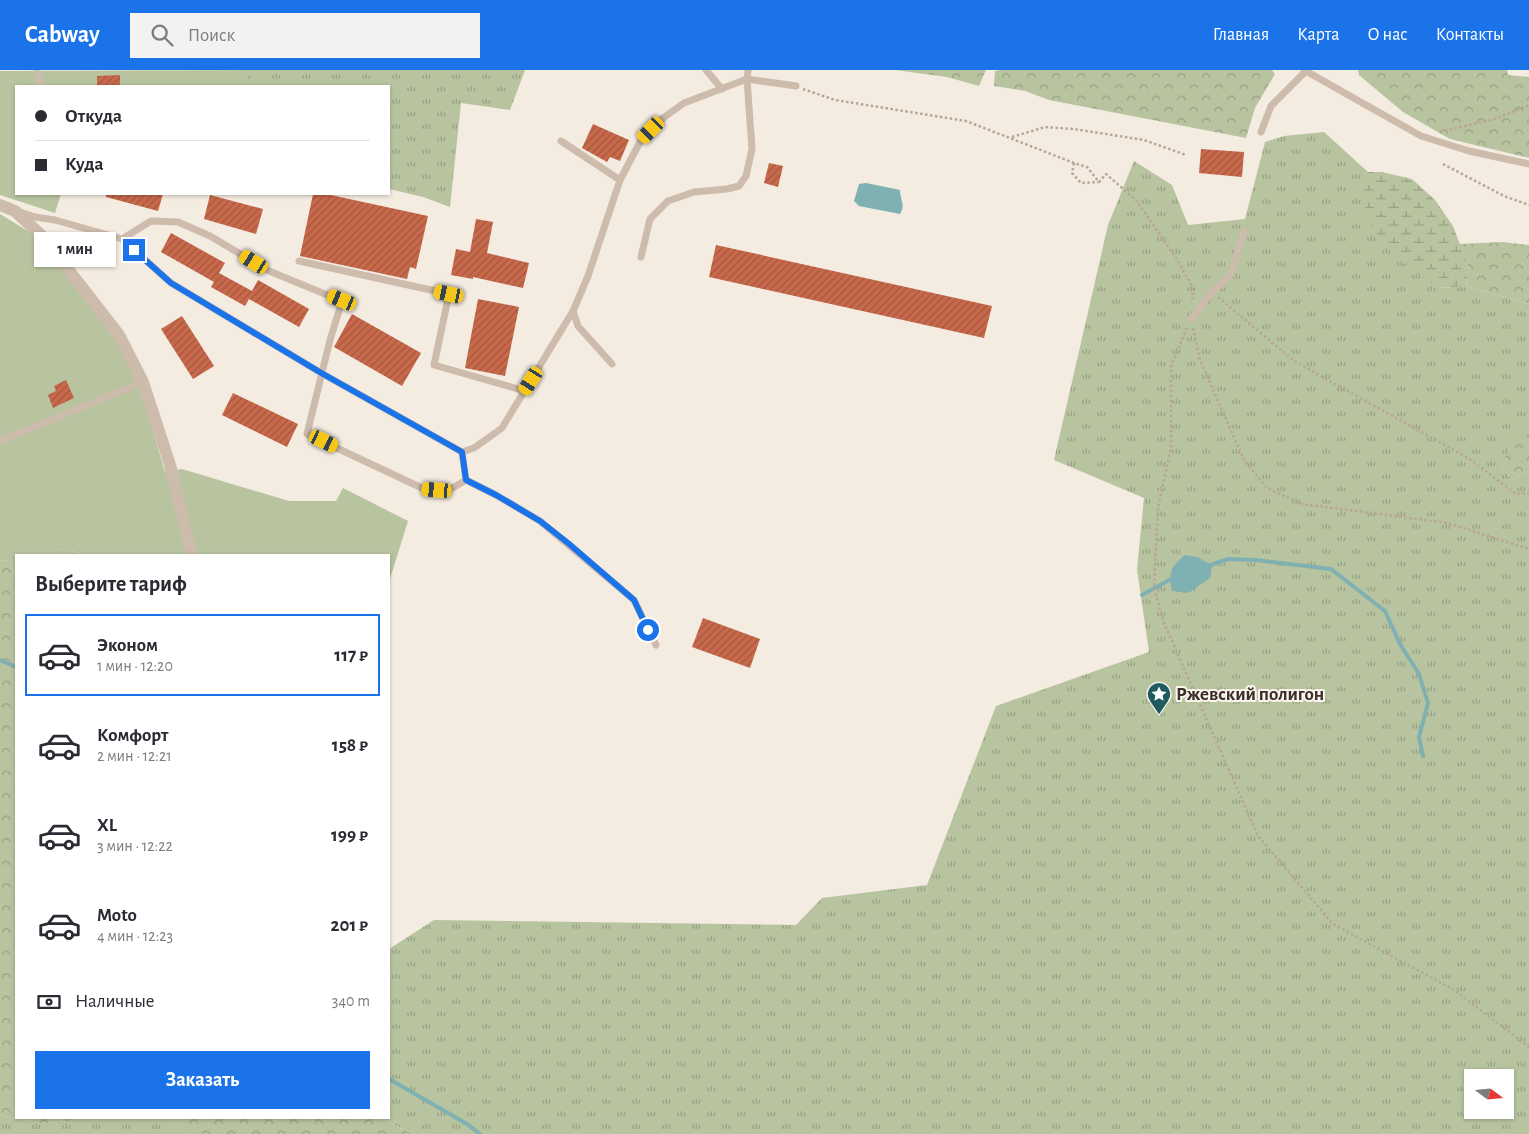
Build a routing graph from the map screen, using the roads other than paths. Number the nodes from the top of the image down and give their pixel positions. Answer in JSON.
{"nodes":[{"id":1,"x":37,"y":70,"type":"edge"},
{"id":2,"x":706,"y":70,"type":"edge"},
{"id":3,"x":748,"y":70,"type":"edge"},
{"id":4,"x":1306,"y":70,"type":"edge"},
{"id":5,"x":747,"y":80,"type":"junction"},
{"id":6,"x":40,"y":85,"type":"edge"},
{"id":7,"x":796,"y":86,"type":"road end"},
{"id":8,"x":722,"y":89,"type":"junction"},
{"id":9,"x":1261,"y":132,"type":"dead end"},
{"id":10,"x":561,"y":141,"type":"dead end"},
{"id":11,"x":1529,"y":164,"type":"edge"},
{"id":12,"x":620,"y":180,"type":"junction"},
{"id":13,"x":0,"y":205,"type":"edge"},
{"id":14,"x":15,"y":211,"type":"junction"},
{"id":15,"x":1244,"y":232,"type":"dead end"},
{"id":16,"x":122,"y":240,"type":"junction"},
{"id":17,"x":641,"y":256,"type":"dead end"},
{"id":18,"x":299,"y":261,"type":"dead end"},
{"id":19,"x":573,"y":311,"type":"junction"},
{"id":20,"x":1191,"y":319,"type":"road end"},
{"id":21,"x":612,"y":364,"type":"dead end"},
{"id":22,"x":323,"y":374,"type":"junction"},
{"id":23,"x":143,"y":382,"type":"junction"},
{"id":24,"x":525,"y":391,"type":"junction"},
{"id":25,"x":0,"y":441,"type":"edge"},
{"id":26,"x":462,"y":452,"type":"junction"},
{"id":27,"x":466,"y":480,"type":"junction"},
{"id":28,"x":192,"y":554,"type":"edge"},
{"id":29,"x":656,"y":645,"type":"dead end"}],
"edges":[{"from":1,"to":6,"type":"lane"},
{"from":2,"to":8,"type":"lane"},
{"from":3,"to":5,"type":"lane"},
{"from":4,"to":9,"type":"lane"},
{"from":4,"to":11,"type":"lane"},
{"from":5,"to":7,"type":"lane"},
{"from":5,"to":8,"type":"lane"},
{"from":5,"to":17,"type":"lane"},
{"from":8,"to":12,"type":"lane"},
{"from":10,"to":12,"type":"lane"},
{"from":12,"to":19,"type":"lane"},
{"from":13,"to":14,"type":"street"},
{"from":14,"to":16,"type":"lane"},
{"from":14,"to":23,"type":"street"},
{"from":15,"to":20,"type":"lane"},
{"from":16,"to":22,"type":"lane"},
{"from":16,"to":22,"type":"lane"},
{"from":18,"to":24,"type":"lane"},
{"from":19,"to":21,"type":"lane"},
{"from":19,"to":24,"type":"lane"},
{"from":22,"to":26,"type":"lane"},
{"from":22,"to":27,"type":"lane"},
{"from":23,"to":25,"type":"lane"},
{"from":23,"to":28,"type":"street"},
{"from":24,"to":26,"type":"lane"},
{"from":26,"to":27,"type":"lane"},
{"from":27,"to":29,"type":"lane"}]}
